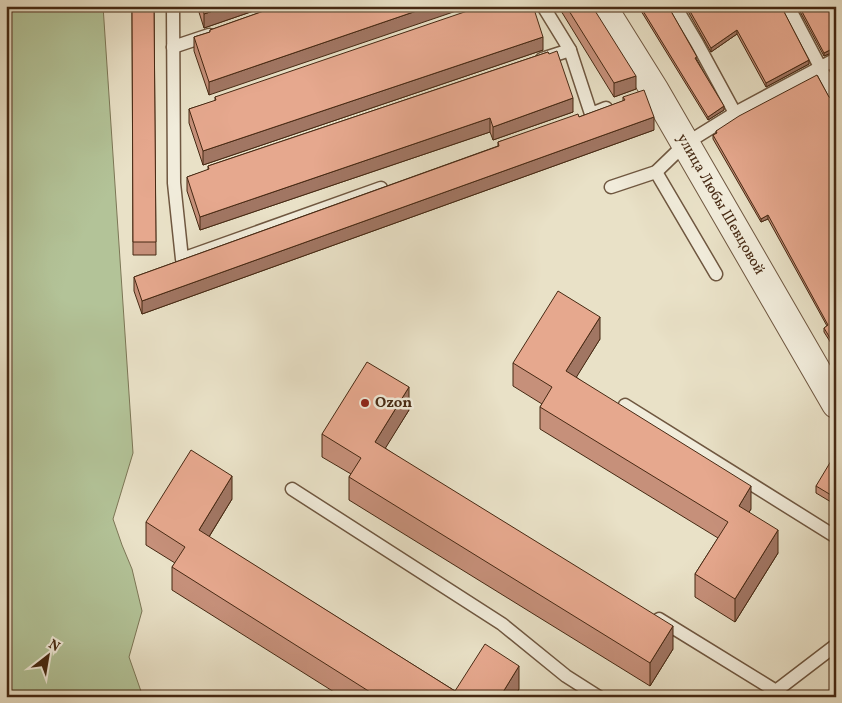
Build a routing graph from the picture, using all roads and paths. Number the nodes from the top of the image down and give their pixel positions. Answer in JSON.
{"nodes":[{"id":1,"x":173,"y":6,"type":"edge"},
{"id":2,"x":543,"y":6,"type":"edge"},
{"id":3,"x":602,"y":6,"type":"edge"},
{"id":4,"x":675,"y":6,"type":"edge"},
{"id":5,"x":788,"y":6,"type":"edge"},
{"id":6,"x":220,"y":31,"type":"edge"},
{"id":7,"x":173,"y":47,"type":"junction"},
{"id":8,"x":570,"y":50,"type":"junction"},
{"id":9,"x":836,"y":59,"type":"edge"},
{"id":10,"x":533,"y":62,"type":"edge"},
{"id":11,"x":820,"y":68,"type":"junction"},
{"id":12,"x":836,"y":98,"type":"edge"},
{"id":13,"x":618,"y":104,"type":"edge"},
{"id":14,"x":735,"y":113,"type":"junction"},
{"id":15,"x":685,"y":144,"type":"junction"},
{"id":16,"x":656,"y":172,"type":"junction"},
{"id":17,"x":396,"y":183,"type":"edge"},
{"id":18,"x":611,"y":187,"type":"dead end"},
{"id":19,"x":716,"y":274,"type":"dead end"},
{"id":20,"x":836,"y":404,"type":"edge"},
{"id":21,"x":625,"y":405,"type":"edge"},
{"id":22,"x":292,"y":489,"type":"dead end"},
{"id":23,"x":834,"y":532,"type":"edge"},
{"id":24,"x":650,"y":613,"type":"edge"},
{"id":25,"x":836,"y":645,"type":"edge"},
{"id":26,"x":772,"y":694,"type":"edge"},
{"id":27,"x":600,"y":697,"type":"edge"}],
"edges":[{"from":1,"to":7,"type":"lane"},
{"from":2,"to":8,"type":"lane"},
{"from":3,"to":15,"type":"street","name":"улица Любы Шевцовой"},
{"from":4,"to":14,"type":"lane"},
{"from":5,"to":11,"type":"lane"},
{"from":6,"to":7,"type":"lane"},
{"from":7,"to":17,"type":"lane"},
{"from":8,"to":10,"type":"lane"},
{"from":8,"to":13,"type":"lane"},
{"from":9,"to":11,"type":"lane"},
{"from":11,"to":12,"type":"lane"},
{"from":11,"to":14,"type":"lane"},
{"from":14,"to":15,"type":"lane"},
{"from":15,"to":16,"type":"lane"},
{"from":15,"to":20,"type":"street","name":"улица Любы Шевцовой"},
{"from":16,"to":18,"type":"lane"},
{"from":16,"to":19,"type":"lane"},
{"from":21,"to":23,"type":"lane"},
{"from":22,"to":27,"type":"lane"},
{"from":24,"to":26,"type":"lane"},
{"from":25,"to":26,"type":"lane"}]}
